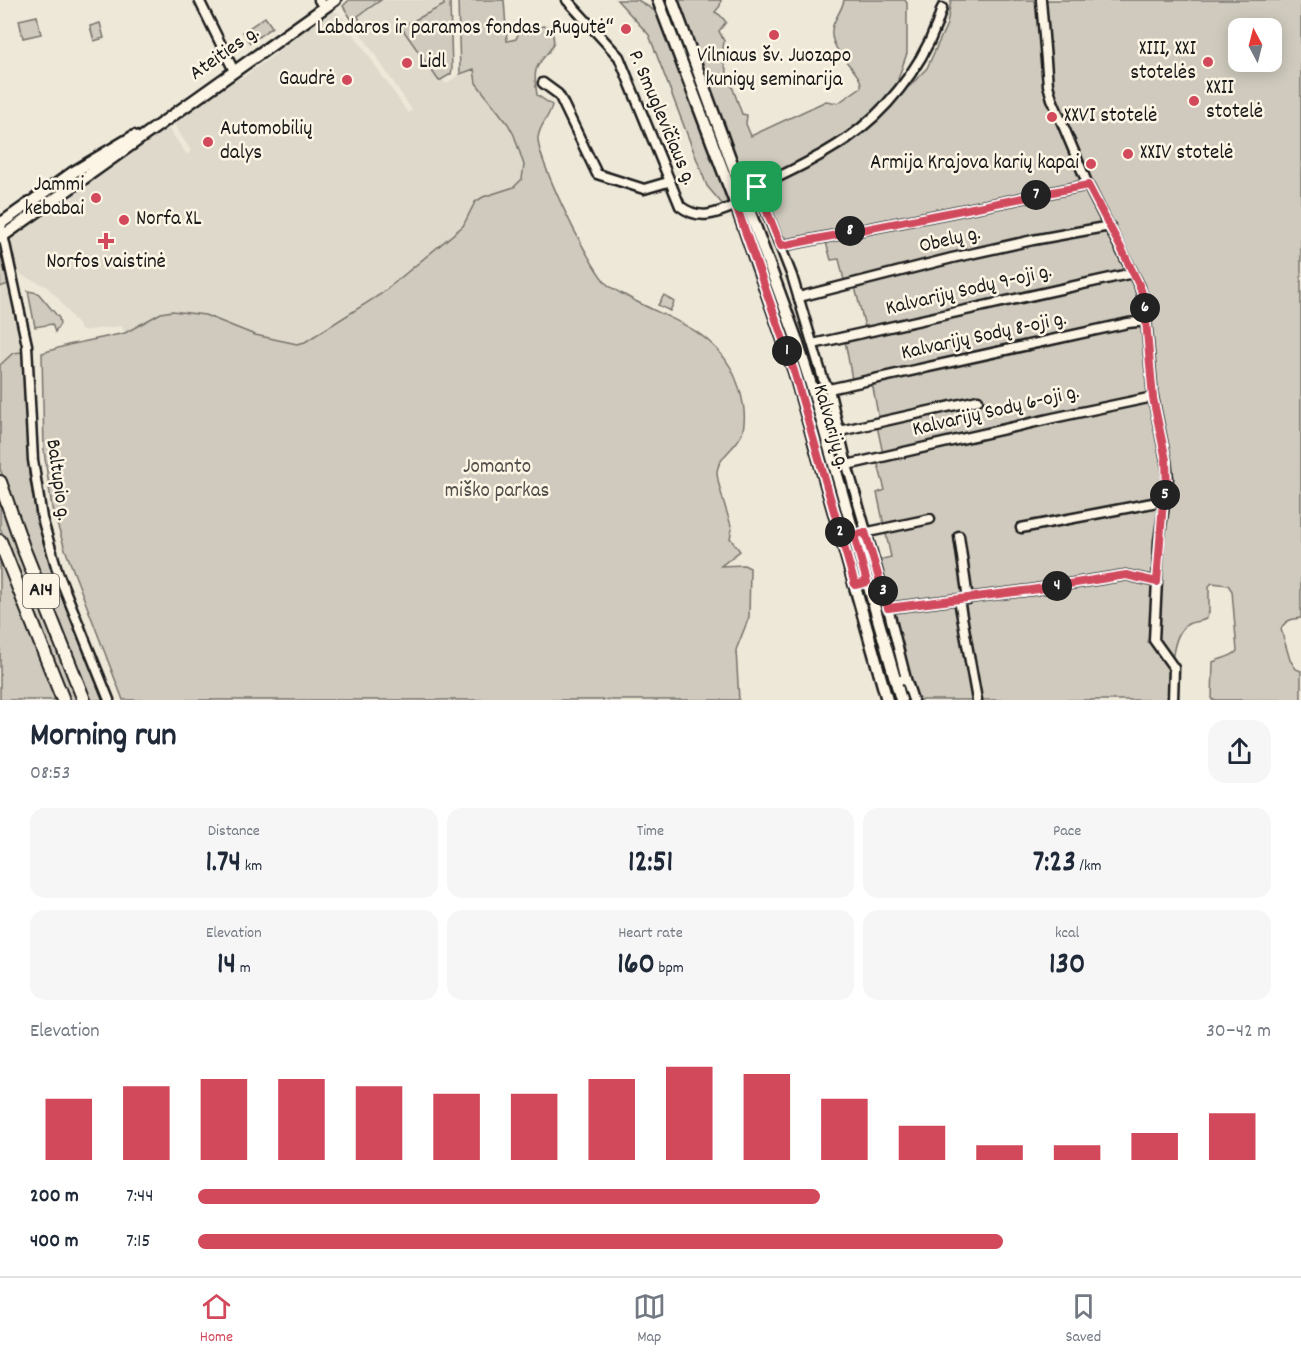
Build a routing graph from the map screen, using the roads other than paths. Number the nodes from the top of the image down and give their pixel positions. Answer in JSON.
{"nodes":[{"id":1,"x":199,"y":0,"type":"edge"},
{"id":2,"x":335,"y":0,"type":"edge"},
{"id":3,"x":567,"y":0,"type":"edge"},
{"id":4,"x":658,"y":0,"type":"edge"},
{"id":5,"x":672,"y":0,"type":"edge"},
{"id":6,"x":1041,"y":0,"type":"edge"},
{"id":7,"x":321,"y":4,"type":"edge"},
{"id":8,"x":942,"y":8,"type":"dead end"},
{"id":9,"x":234,"y":71,"type":"junction"},
{"id":10,"x":543,"y":83,"type":"dead end"},
{"id":11,"x":98,"y":163,"type":"junction"},
{"id":12,"x":668,"y":182,"type":"junction"},
{"id":13,"x":1088,"y":185,"type":"junction"},
{"id":14,"x":757,"y":187,"type":"junction"},
{"id":15,"x":746,"y":197,"type":"junction"},
{"id":16,"x":736,"y":205,"type":"junction"},
{"id":17,"x":0,"y":222,"type":"edge"},
{"id":18,"x":1110,"y":226,"type":"junction"},
{"id":19,"x":2,"y":237,"type":"edge"},
{"id":20,"x":781,"y":246,"type":"junction"},
{"id":21,"x":1133,"y":273,"type":"junction"},
{"id":22,"x":799,"y":297,"type":"junction"},
{"id":23,"x":1147,"y":321,"type":"junction"},
{"id":24,"x":813,"y":344,"type":"junction"},
{"id":25,"x":829,"y":389,"type":"junction"},
{"id":26,"x":1153,"y":398,"type":"junction"},
{"id":27,"x":978,"y":400,"type":"dead end"},
{"id":28,"x":840,"y":431,"type":"junction"},
{"id":29,"x":847,"y":465,"type":"junction"},
{"id":30,"x":0,"y":482,"type":"edge"},
{"id":31,"x":1163,"y":501,"type":"junction"},
{"id":32,"x":930,"y":519,"type":"dead end"},
{"id":33,"x":1021,"y":528,"type":"dead end"},
{"id":34,"x":860,"y":533,"type":"junction"},
{"id":35,"x":959,"y":536,"type":"dead end"},
{"id":36,"x":0,"y":541,"type":"edge"},
{"id":37,"x":867,"y":582,"type":"junction"},
{"id":38,"x":1157,"y":582,"type":"junction"},
{"id":39,"x":855,"y":585,"type":"junction"},
{"id":40,"x":42,"y":595,"type":"junction"},
{"id":41,"x":963,"y":599,"type":"junction"},
{"id":42,"x":24,"y":601,"type":"junction"},
{"id":43,"x":888,"y":608,"type":"junction"},
{"id":44,"x":901,"y":680,"type":"junction"},
{"id":45,"x":63,"y":700,"type":"edge"},
{"id":46,"x":84,"y":700,"type":"edge"},
{"id":47,"x":109,"y":700,"type":"edge"},
{"id":48,"x":887,"y":700,"type":"edge"},
{"id":49,"x":901,"y":700,"type":"edge"},
{"id":50,"x":913,"y":700,"type":"edge"},
{"id":51,"x":977,"y":700,"type":"edge"},
{"id":52,"x":1173,"y":700,"type":"edge"}],
"edges":[{"from":1,"to":9,"type":"street"},
{"from":2,"to":7,"type":"main road","name":"Ateities g."},
{"from":3,"to":12,"type":"street","name":"P. Smuglevičiaus g."},
{"from":4,"to":16,"type":"main road","name":"Kalvarijų g."},
{"from":5,"to":15,"type":"main road","name":"Kalvarijų g."},
{"from":6,"to":13,"type":"street"},
{"from":7,"to":9,"type":"main road","name":"Ateities g."},
{"from":8,"to":14,"type":"street"},
{"from":9,"to":11,"type":"main road","name":"Ateities g."},
{"from":10,"to":12,"type":"street"},
{"from":11,"to":17,"type":"main road","name":"Ateities g."},
{"from":11,"to":19,"type":"main road","name":"Ateities g."},
{"from":12,"to":16,"type":"street","name":"P. Smuglevičiaus g."},
{"from":13,"to":18,"type":"street"},
{"from":13,"to":20,"type":"street"},
{"from":14,"to":15,"type":"street"},
{"from":14,"to":20,"type":"street"},
{"from":15,"to":16,"type":"main road"},
{"from":15,"to":34,"type":"main road","name":"Kalvarijų g."},
{"from":16,"to":39,"type":"main road","name":"Kalvarijų g."},
{"from":17,"to":19,"type":"street","name":"Baltupio g."},
{"from":18,"to":21,"type":"street"},
{"from":18,"to":22,"type":"street","name":"Obelų g."},
{"from":19,"to":47,"type":"street","name":"Baltupio g."},
{"from":20,"to":22,"type":"street"},
{"from":21,"to":23,"type":"street"},
{"from":21,"to":24,"type":"street","name":"Kalvarijų Sodų 9-oji g."},
{"from":22,"to":24,"type":"street"},
{"from":23,"to":25,"type":"street","name":"Kalvarijų Sodų 8-oji g."},
{"from":23,"to":26,"type":"street"},
{"from":24,"to":25,"type":"street"},
{"from":25,"to":28,"type":"street"},
{"from":26,"to":29,"type":"street","name":"Kalvarijų Sodų 6-oji g."},
{"from":26,"to":31,"type":"street"},
{"from":27,"to":28,"type":"street"},
{"from":28,"to":29,"type":"street"},
{"from":29,"to":34,"type":"street"},
{"from":30,"to":40,"type":"highway","number":"A14"},
{"from":31,"to":33,"type":"street"},
{"from":31,"to":38,"type":"street"},
{"from":32,"to":34,"type":"street"},
{"from":34,"to":37,"type":"main road","name":"Kalvarijų g."},
{"from":34,"to":43,"type":"street"},
{"from":35,"to":41,"type":"street"},
{"from":36,"to":42,"type":"highway","number":"A14"},
{"from":37,"to":39,"type":"main road"},
{"from":37,"to":44,"type":"main road","name":"Kalvarijų g."},
{"from":38,"to":41,"type":"street"},
{"from":38,"to":52,"type":"street"},
{"from":39,"to":48,"type":"main road","name":"Kalvarijų g."},
{"from":40,"to":42,"type":"highway"},
{"from":40,"to":46,"type":"highway","number":"A14"},
{"from":41,"to":43,"type":"street"},
{"from":41,"to":51,"type":"street"},
{"from":42,"to":45,"type":"highway","number":"A14"},
{"from":43,"to":44,"type":"street"},
{"from":44,"to":49,"type":"main road","name":"Kalvarijų g."},
{"from":44,"to":50,"type":"street"}]}
